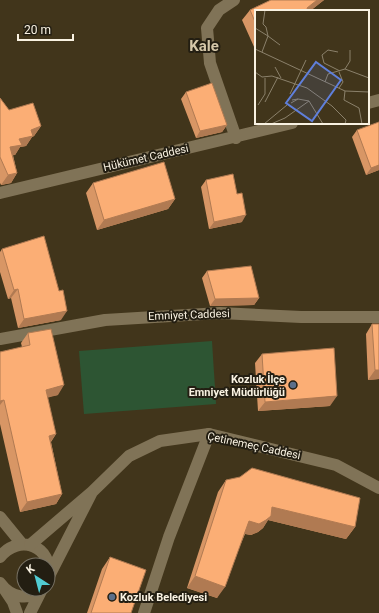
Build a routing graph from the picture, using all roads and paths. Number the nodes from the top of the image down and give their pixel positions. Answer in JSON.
{"nodes":[{"id":1,"x":234,"y":0,"type":"edge"},
{"id":2,"x":379,"y":100,"type":"edge"},
{"id":3,"x":369,"y":103,"type":"edge"},
{"id":4,"x":288,"y":124,"type":"edge"},
{"id":5,"x":236,"y":138,"type":"junction"},
{"id":6,"x":0,"y":193,"type":"edge"},
{"id":7,"x":379,"y":317,"type":"edge"},
{"id":8,"x":0,"y":339,"type":"edge"},
{"id":9,"x":209,"y":434,"type":"junction"},
{"id":10,"x":379,"y":488,"type":"edge"},
{"id":11,"x":92,"y":492,"type":"junction"},
{"id":12,"x":0,"y":517,"type":"edge"},
{"id":13,"x":26,"y":544,"type":"junction"},
{"id":14,"x":0,"y":557,"type":"edge"},
{"id":15,"x":46,"y":557,"type":"edge"},
{"id":16,"x":56,"y":562,"type":"edge"},
{"id":17,"x":3,"y":587,"type":"edge"},
{"id":18,"x":16,"y":594,"type":"edge"},
{"id":19,"x":38,"y":597,"type":"edge"},
{"id":20,"x":17,"y":613,"type":"edge"},
{"id":21,"x":30,"y":613,"type":"edge"},
{"id":22,"x":144,"y":613,"type":"edge"}],
"edges":[{"from":1,"to":5,"type":"street"},
{"from":2,"to":3,"type":"street"},
{"from":4,"to":5,"type":"street","name":"Hükümet Caddesi"},
{"from":5,"to":6,"type":"street","name":"Hükümet Caddesi"},
{"from":7,"to":8,"type":"street","name":"Emniyet Caddesi"},
{"from":9,"to":10,"type":"street","name":"Çetinemeç Caddesi"},
{"from":9,"to":11,"type":"street","name":"Çetinemeç Caddesi"},
{"from":9,"to":22,"type":"street"},
{"from":11,"to":13,"type":"street","name":"Çetinemeç Caddesi"},
{"from":11,"to":16,"type":"street","name":"Çetinemeç Caddesi"},
{"from":12,"to":13,"type":"street"},
{"from":13,"to":14,"type":"street","name":"Çetinemeç Caddesi"},
{"from":13,"to":15,"type":"street"},
{"from":17,"to":18,"type":"street"},
{"from":17,"to":20,"type":"street"},
{"from":19,"to":21,"type":"street"}]}
